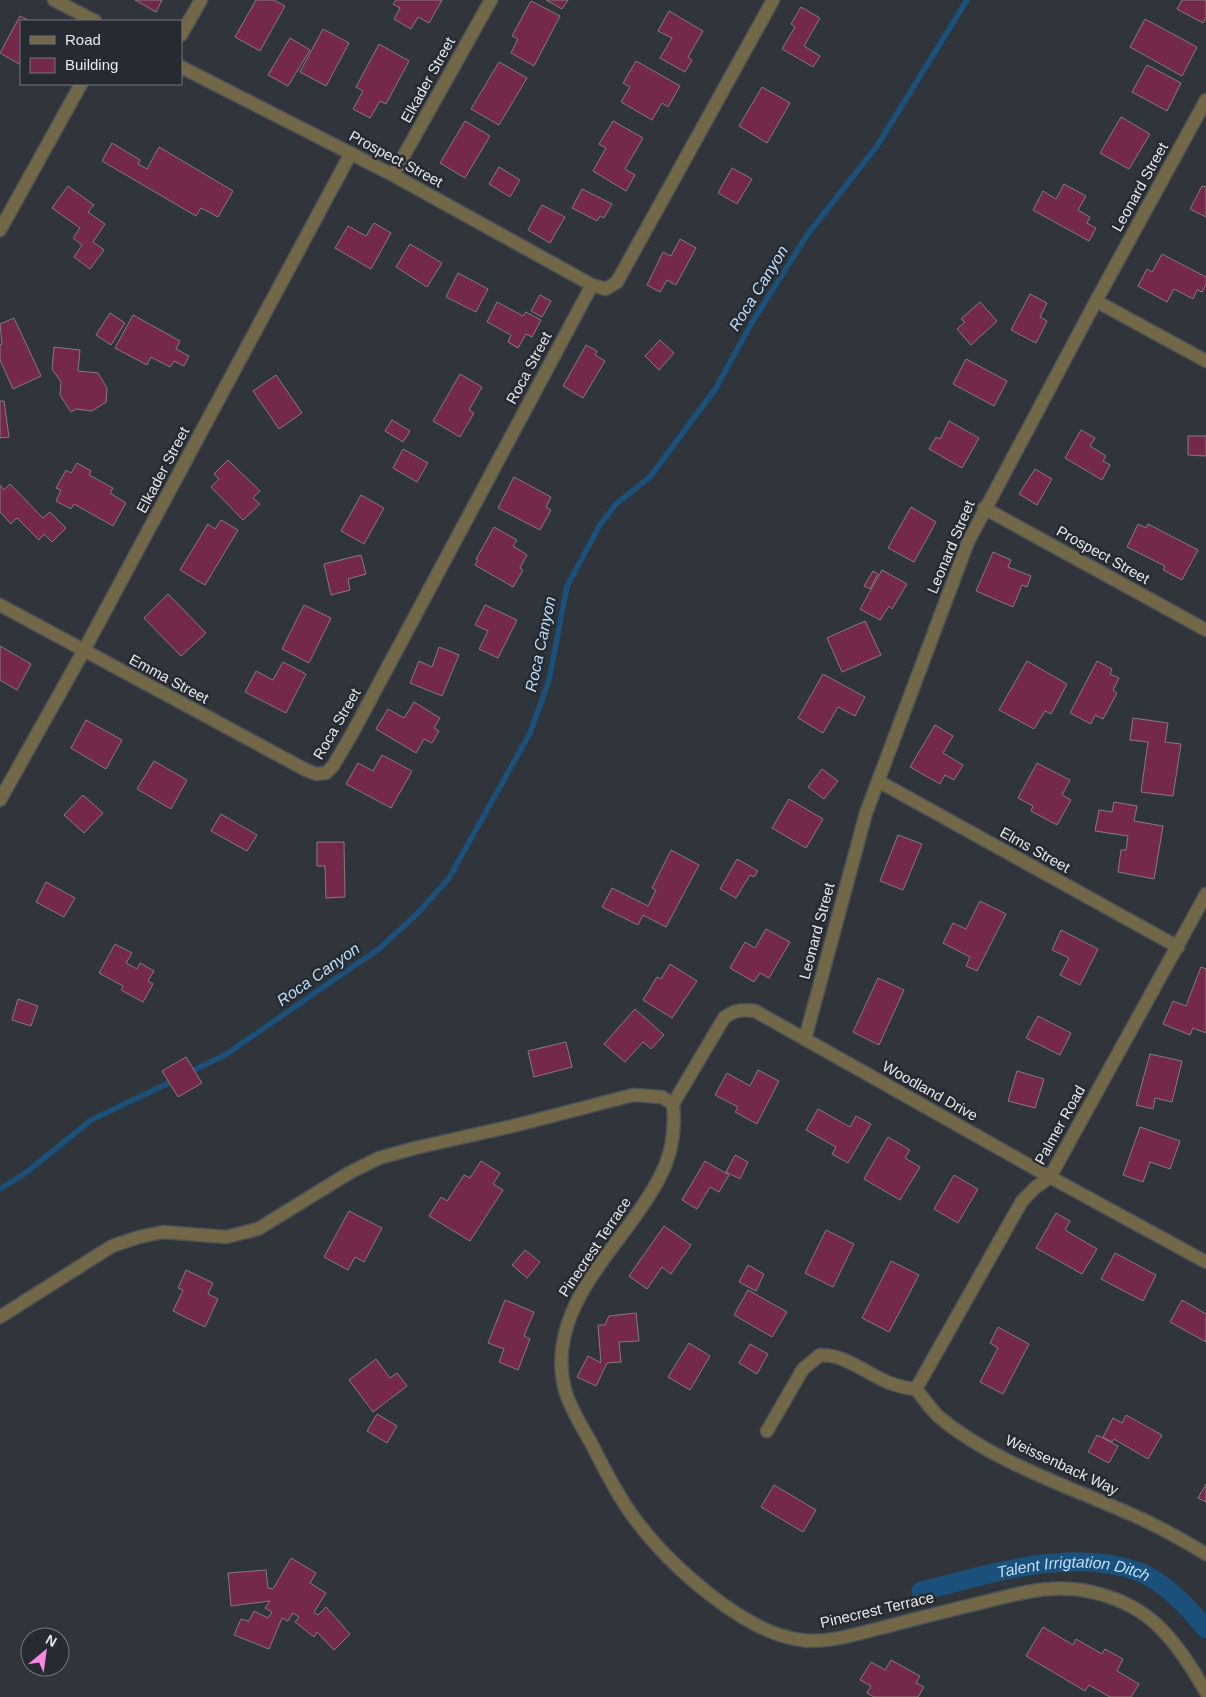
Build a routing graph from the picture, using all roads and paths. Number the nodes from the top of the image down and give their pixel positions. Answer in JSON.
{"nodes":[{"id":1,"x":54,"y":0,"type":"edge"},
{"id":2,"x":201,"y":0,"type":"edge"},
{"id":3,"x":491,"y":0,"type":"edge"},
{"id":4,"x":773,"y":0,"type":"edge"},
{"id":5,"x":92,"y":20,"type":"edge"},
{"id":6,"x":182,"y":33,"type":"edge"},
{"id":7,"x":182,"y":68,"type":"edge"},
{"id":8,"x":80,"y":85,"type":"edge"},
{"id":9,"x":1206,"y":100,"type":"edge"},
{"id":10,"x":351,"y":153,"type":"junction"},
{"id":11,"x":393,"y":175,"type":"junction"},
{"id":12,"x":0,"y":230,"type":"edge"},
{"id":13,"x":592,"y":285,"type":"junction"},
{"id":14,"x":1096,"y":301,"type":"junction"},
{"id":15,"x":1206,"y":361,"type":"edge"},
{"id":16,"x":984,"y":508,"type":"junction"},
{"id":17,"x":0,"y":605,"type":"edge"},
{"id":18,"x":1206,"y":630,"type":"edge"},
{"id":19,"x":83,"y":652,"type":"junction"},
{"id":20,"x":326,"y":773,"type":"joint"},
{"id":21,"x":878,"y":781,"type":"junction"},
{"id":22,"x":0,"y":800,"type":"edge"},
{"id":23,"x":1206,"y":894,"type":"edge"},
{"id":24,"x":1178,"y":947,"type":"junction"},
{"id":25,"x":805,"y":1039,"type":"junction"},
{"id":26,"x":673,"y":1104,"type":"junction"},
{"id":27,"x":1050,"y":1177,"type":"junction"},
{"id":28,"x":1206,"y":1262,"type":"edge"},
{"id":29,"x":0,"y":1317,"type":"edge"},
{"id":30,"x":916,"y":1389,"type":"junction"},
{"id":31,"x":767,"y":1431,"type":"dead end"},
{"id":32,"x":1206,"y":1554,"type":"edge"},
{"id":33,"x":1206,"y":1692,"type":"edge"}],
"edges":[{"from":1,"to":5,"type":"street"},
{"from":2,"to":6,"type":"street"},
{"from":3,"to":11,"type":"street","name":"Elkader Street"},
{"from":4,"to":13,"type":"street"},
{"from":7,"to":10,"type":"street","name":"Prospect Street"},
{"from":8,"to":12,"type":"street"},
{"from":9,"to":14,"type":"street","name":"Leonard Street"},
{"from":10,"to":11,"type":"street","name":"Prospect Street"},
{"from":10,"to":19,"type":"street","name":"Elkader Street"},
{"from":11,"to":13,"type":"street","name":"Prospect Street"},
{"from":13,"to":20,"type":"street","name":"Roca Street"},
{"from":14,"to":15,"type":"street"},
{"from":14,"to":16,"type":"street","name":"Leonard Street"},
{"from":16,"to":18,"type":"street","name":"Prospect Street"},
{"from":16,"to":21,"type":"street","name":"Leonard Street"},
{"from":17,"to":19,"type":"street","name":"Emma Street"},
{"from":19,"to":20,"type":"street","name":"Emma Street"},
{"from":19,"to":22,"type":"street","name":"Elkader Street"},
{"from":21,"to":24,"type":"street","name":"Elms Street"},
{"from":21,"to":25,"type":"street","name":"Leonard Street"},
{"from":23,"to":24,"type":"street","name":"Palmer Road"},
{"from":24,"to":27,"type":"street","name":"Palmer Road"},
{"from":25,"to":26,"type":"street","name":"Woodland Drive"},
{"from":25,"to":27,"type":"street","name":"Woodland Drive"},
{"from":26,"to":29,"type":"street"},
{"from":26,"to":33,"type":"street","name":"Pinecrest Terrace"},
{"from":27,"to":28,"type":"street","name":"Woodland Drive"},
{"from":27,"to":30,"type":"street","name":"Palmer Road"},
{"from":30,"to":31,"type":"street"},
{"from":30,"to":32,"type":"street","name":"Weissenback Way"}]}
